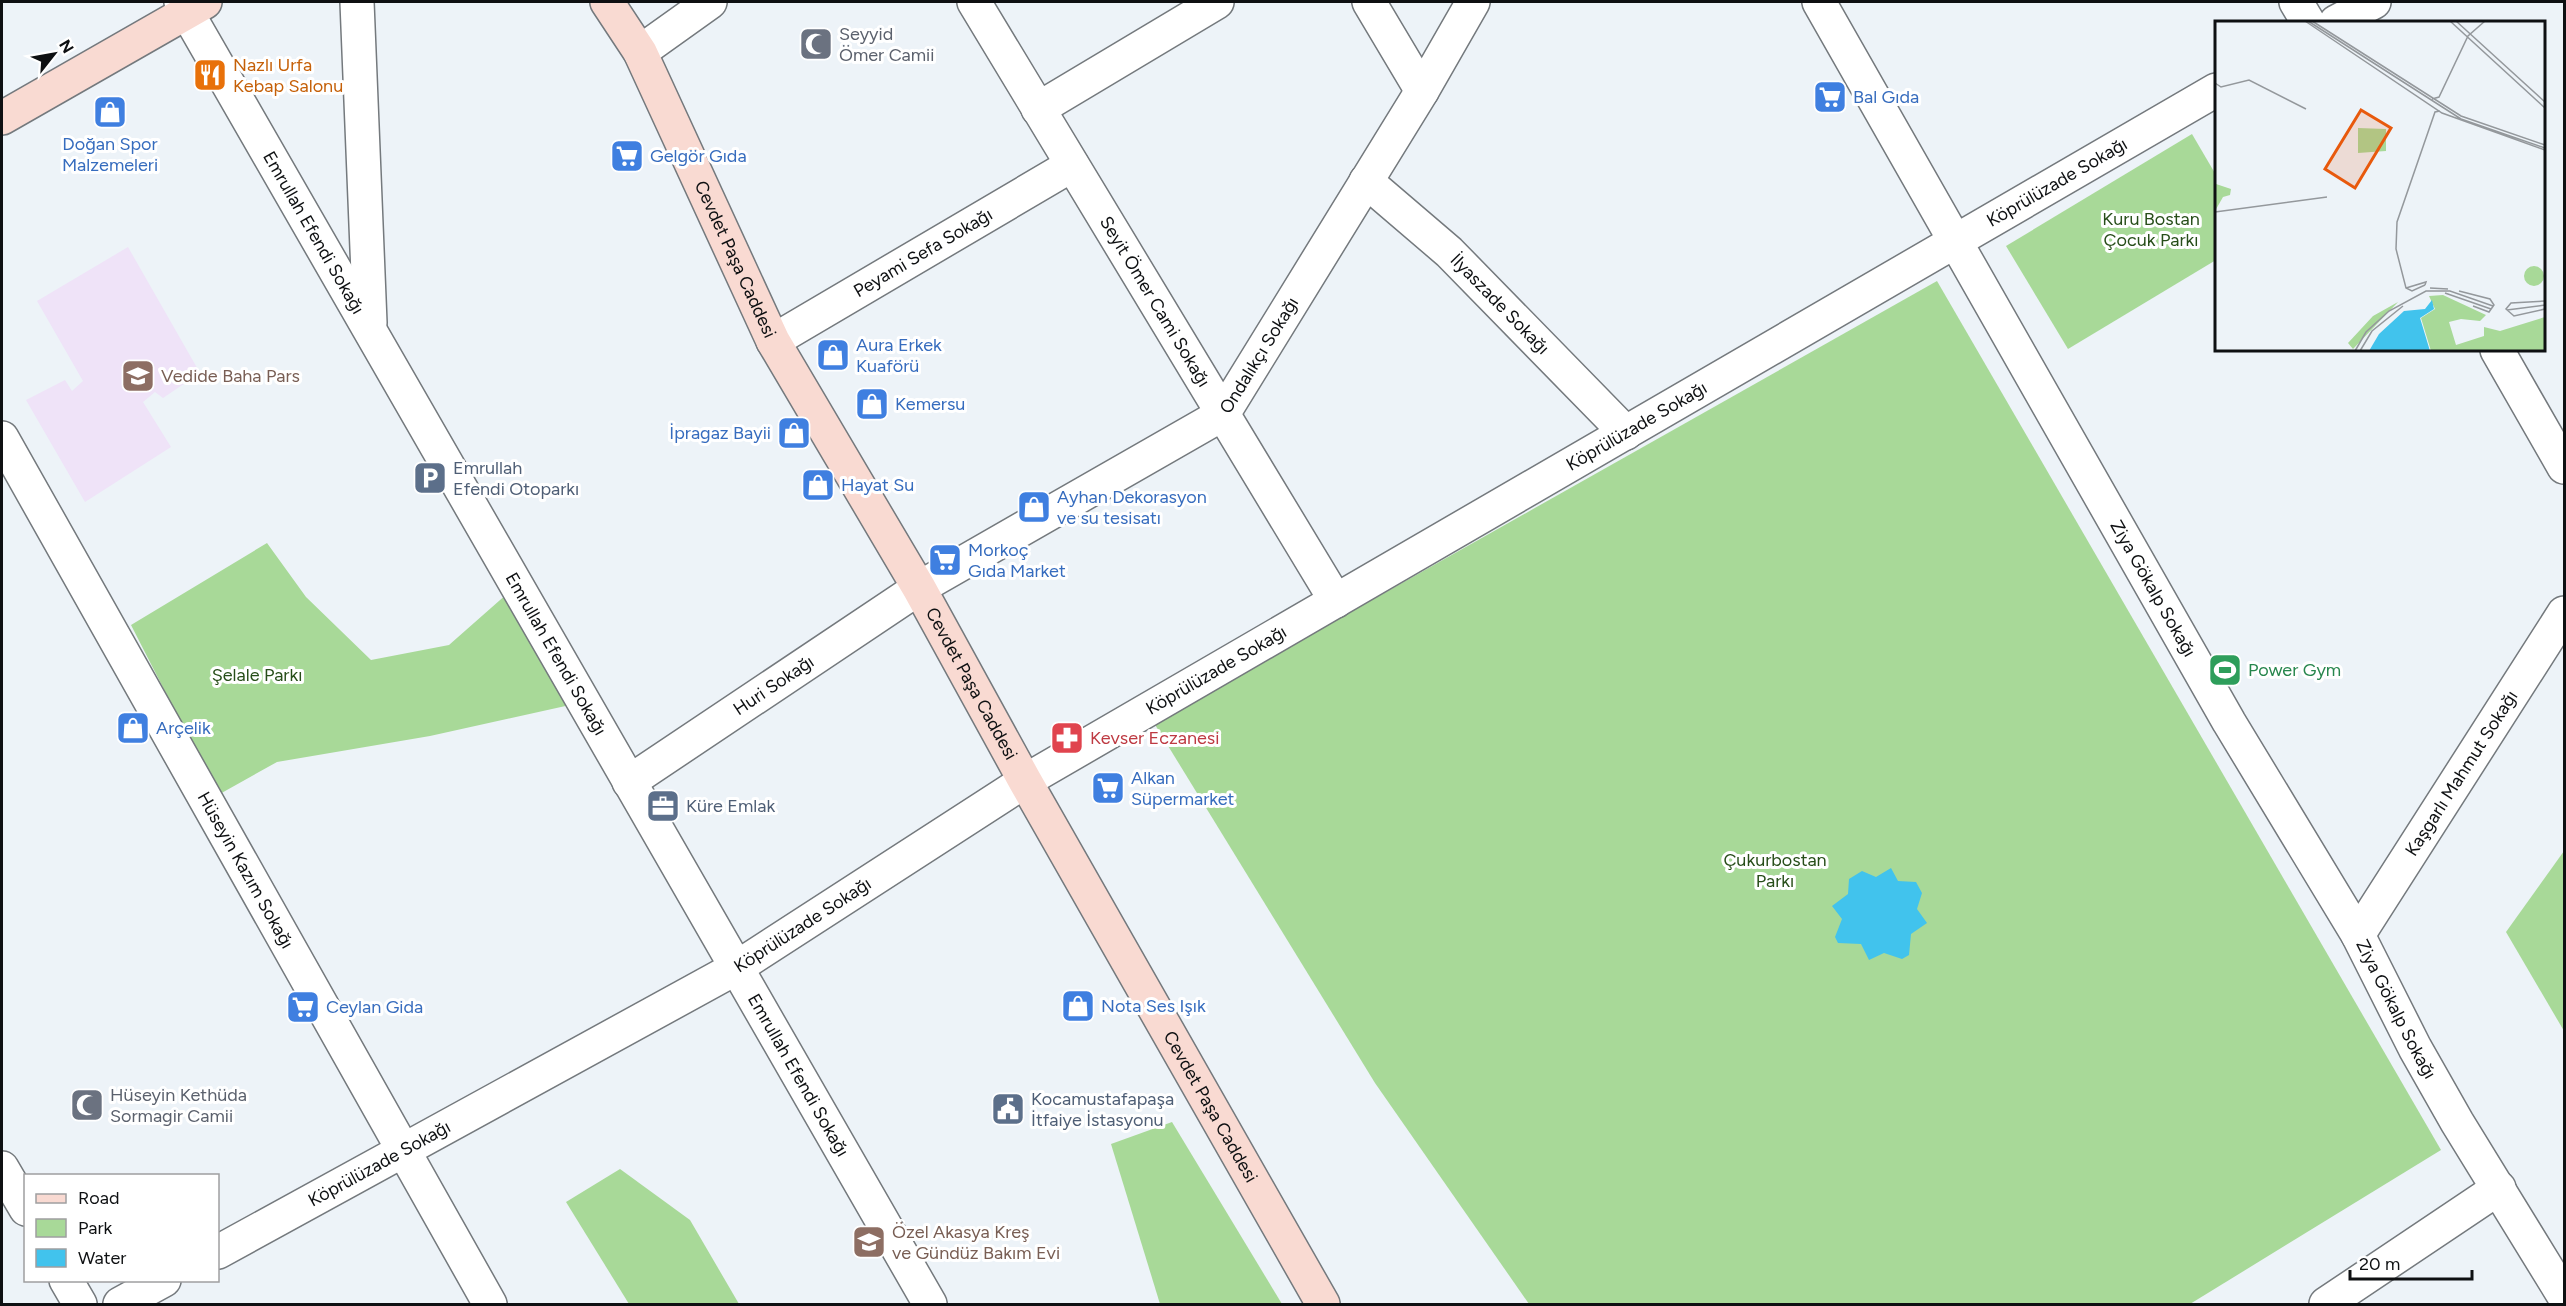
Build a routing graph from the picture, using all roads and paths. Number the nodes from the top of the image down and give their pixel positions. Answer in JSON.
{"nodes":[{"id":1,"x":357,"y":2,"type":"edge"},
{"id":2,"x":607,"y":2,"type":"edge"},
{"id":3,"x":711,"y":2,"type":"edge"},
{"id":4,"x":1217,"y":2,"type":"edge"},
{"id":5,"x":1369,"y":2,"type":"edge"},
{"id":6,"x":1473,"y":2,"type":"edge"},
{"id":7,"x":1819,"y":2,"type":"edge"},
{"id":8,"x":2296,"y":2,"type":"edge"},
{"id":9,"x":2374,"y":2,"type":"edge"},
{"id":10,"x":974,"y":4,"type":"edge"},
{"id":11,"x":191,"y":5,"type":"edge"},
{"id":12,"x":2307,"y":21,"type":"edge"},
{"id":13,"x":2338,"y":21,"type":"edge"},
{"id":14,"x":640,"y":52,"type":"junction"},
{"id":15,"x":1422,"y":91,"type":"junction"},
{"id":16,"x":2215,"y":91,"type":"edge"},
{"id":17,"x":1038,"y":108,"type":"junction"},
{"id":18,"x":2,"y":118,"type":"edge"},
{"id":19,"x":1072,"y":165,"type":"junction"},
{"id":20,"x":1366,"y":181,"type":"junction"},
{"id":21,"x":1956,"y":242,"type":"junction"},
{"id":22,"x":370,"y":329,"type":"junction"},
{"id":23,"x":773,"y":341,"type":"junction"},
{"id":24,"x":2498,"y":351,"type":"edge"},
{"id":25,"x":1223,"y":414,"type":"junction"},
{"id":26,"x":1626,"y":433,"type":"junction"},
{"id":27,"x":2,"y":438,"type":"edge"},
{"id":28,"x":2565,"y":467,"type":"edge"},
{"id":29,"x":919,"y":588,"type":"junction"},
{"id":30,"x":1336,"y":601,"type":"junction"},
{"id":31,"x":2565,"y":613,"type":"edge"},
{"id":32,"x":1025,"y":781,"type":"junction"},
{"id":33,"x":629,"y":782,"type":"junction"},
{"id":34,"x":2358,"y":935,"type":"junction"},
{"id":35,"x":736,"y":968,"type":"junction"},
{"id":36,"x":405,"y":1151,"type":"junction"},
{"id":37,"x":2,"y":1168,"type":"edge"},
{"id":38,"x":2499,"y":1188,"type":"junction"},
{"id":39,"x":24,"y":1206,"type":"edge"},
{"id":40,"x":219,"y":1251,"type":"edge"},
{"id":41,"x":67,"y":1282,"type":"edge"},
{"id":42,"x":162,"y":1282,"type":"edge"},
{"id":43,"x":2565,"y":1296,"type":"edge"},
{"id":44,"x":80,"y":1305,"type":"edge"},
{"id":45,"x":120,"y":1305,"type":"edge"},
{"id":46,"x":490,"y":1305,"type":"edge"},
{"id":47,"x":930,"y":1305,"type":"edge"},
{"id":48,"x":1323,"y":1305,"type":"edge"},
{"id":49,"x":2326,"y":1305,"type":"edge"}],
"edges":[{"from":1,"to":22,"type":"street"},
{"from":2,"to":14,"type":"street","name":"Cevdet Paşa Caddesi"},
{"from":3,"to":14,"type":"street"},
{"from":4,"to":17,"type":"street"},
{"from":5,"to":15,"type":"street"},
{"from":6,"to":15,"type":"street","name":"Ondalıkçı Sokağı"},
{"from":7,"to":21,"type":"street","name":"Ziya Gökalp Sokağı"},
{"from":8,"to":12,"type":"street"},
{"from":9,"to":13,"type":"street"},
{"from":10,"to":17,"type":"street","name":"Seyit Ömer Cami Sokağı"},
{"from":11,"to":18,"type":"street"},
{"from":11,"to":22,"type":"street","name":"Emrullah Efendi Sokağı"},
{"from":14,"to":23,"type":"street","name":"Cevdet Paşa Caddesi"},
{"from":15,"to":20,"type":"street","name":"Ondalıkçı Sokağı"},
{"from":16,"to":21,"type":"street","name":"Köprülüzade Sokağı"},
{"from":17,"to":19,"type":"street","name":"Seyit Ömer Cami Sokağı"},
{"from":19,"to":23,"type":"street","name":"Peyami Sefa Sokağı"},
{"from":19,"to":25,"type":"street","name":"Seyit Ömer Cami Sokağı"},
{"from":20,"to":25,"type":"street","name":"Ondalıkçı Sokağı"},
{"from":20,"to":26,"type":"street","name":"İlyaszade Sokağı"},
{"from":21,"to":26,"type":"street","name":"Köprülüzade Sokağı"},
{"from":21,"to":34,"type":"street","name":"Ziya Gökalp Sokağı"},
{"from":22,"to":33,"type":"street","name":"Emrullah Efendi Sokağı"},
{"from":23,"to":29,"type":"street","name":"Cevdet Paşa Caddesi"},
{"from":24,"to":28,"type":"street"},
{"from":25,"to":29,"type":"street","name":"Ondalıkçı Sokağı"},
{"from":25,"to":30,"type":"street","name":"Seyit Ömer Cami Sokağı"},
{"from":26,"to":30,"type":"street","name":"Köprülüzade Sokağı"},
{"from":27,"to":36,"type":"street","name":"Hüseyin Kazım Sokağı"},
{"from":29,"to":32,"type":"street","name":"Cevdet Paşa Caddesi"},
{"from":29,"to":33,"type":"street","name":"Huri Sokağı"},
{"from":30,"to":32,"type":"street","name":"Köprülüzade Sokağı"},
{"from":31,"to":34,"type":"street","name":"Kaşgarlı Mahmut Sokağı"},
{"from":32,"to":35,"type":"street","name":"Köprülüzade Sokağı"},
{"from":32,"to":48,"type":"street","name":"Cevdet Paşa Caddesi"},
{"from":33,"to":35,"type":"street","name":"Emrullah Efendi Sokağı"},
{"from":34,"to":38,"type":"street","name":"Ziya Gökalp Sokağı"},
{"from":35,"to":36,"type":"street","name":"Köprülüzade Sokağı"},
{"from":35,"to":47,"type":"street","name":"Emrullah Efendi Sokağı"},
{"from":36,"to":40,"type":"street","name":"Köprülüzade Sokağı"},
{"from":36,"to":46,"type":"street","name":"Hüseyin Kazım Sokağı"},
{"from":37,"to":39,"type":"street"},
{"from":38,"to":43,"type":"street","name":"Ziya Gökalp Sokağı"},
{"from":38,"to":49,"type":"street"},
{"from":41,"to":44,"type":"street"},
{"from":42,"to":45,"type":"street"}]}
